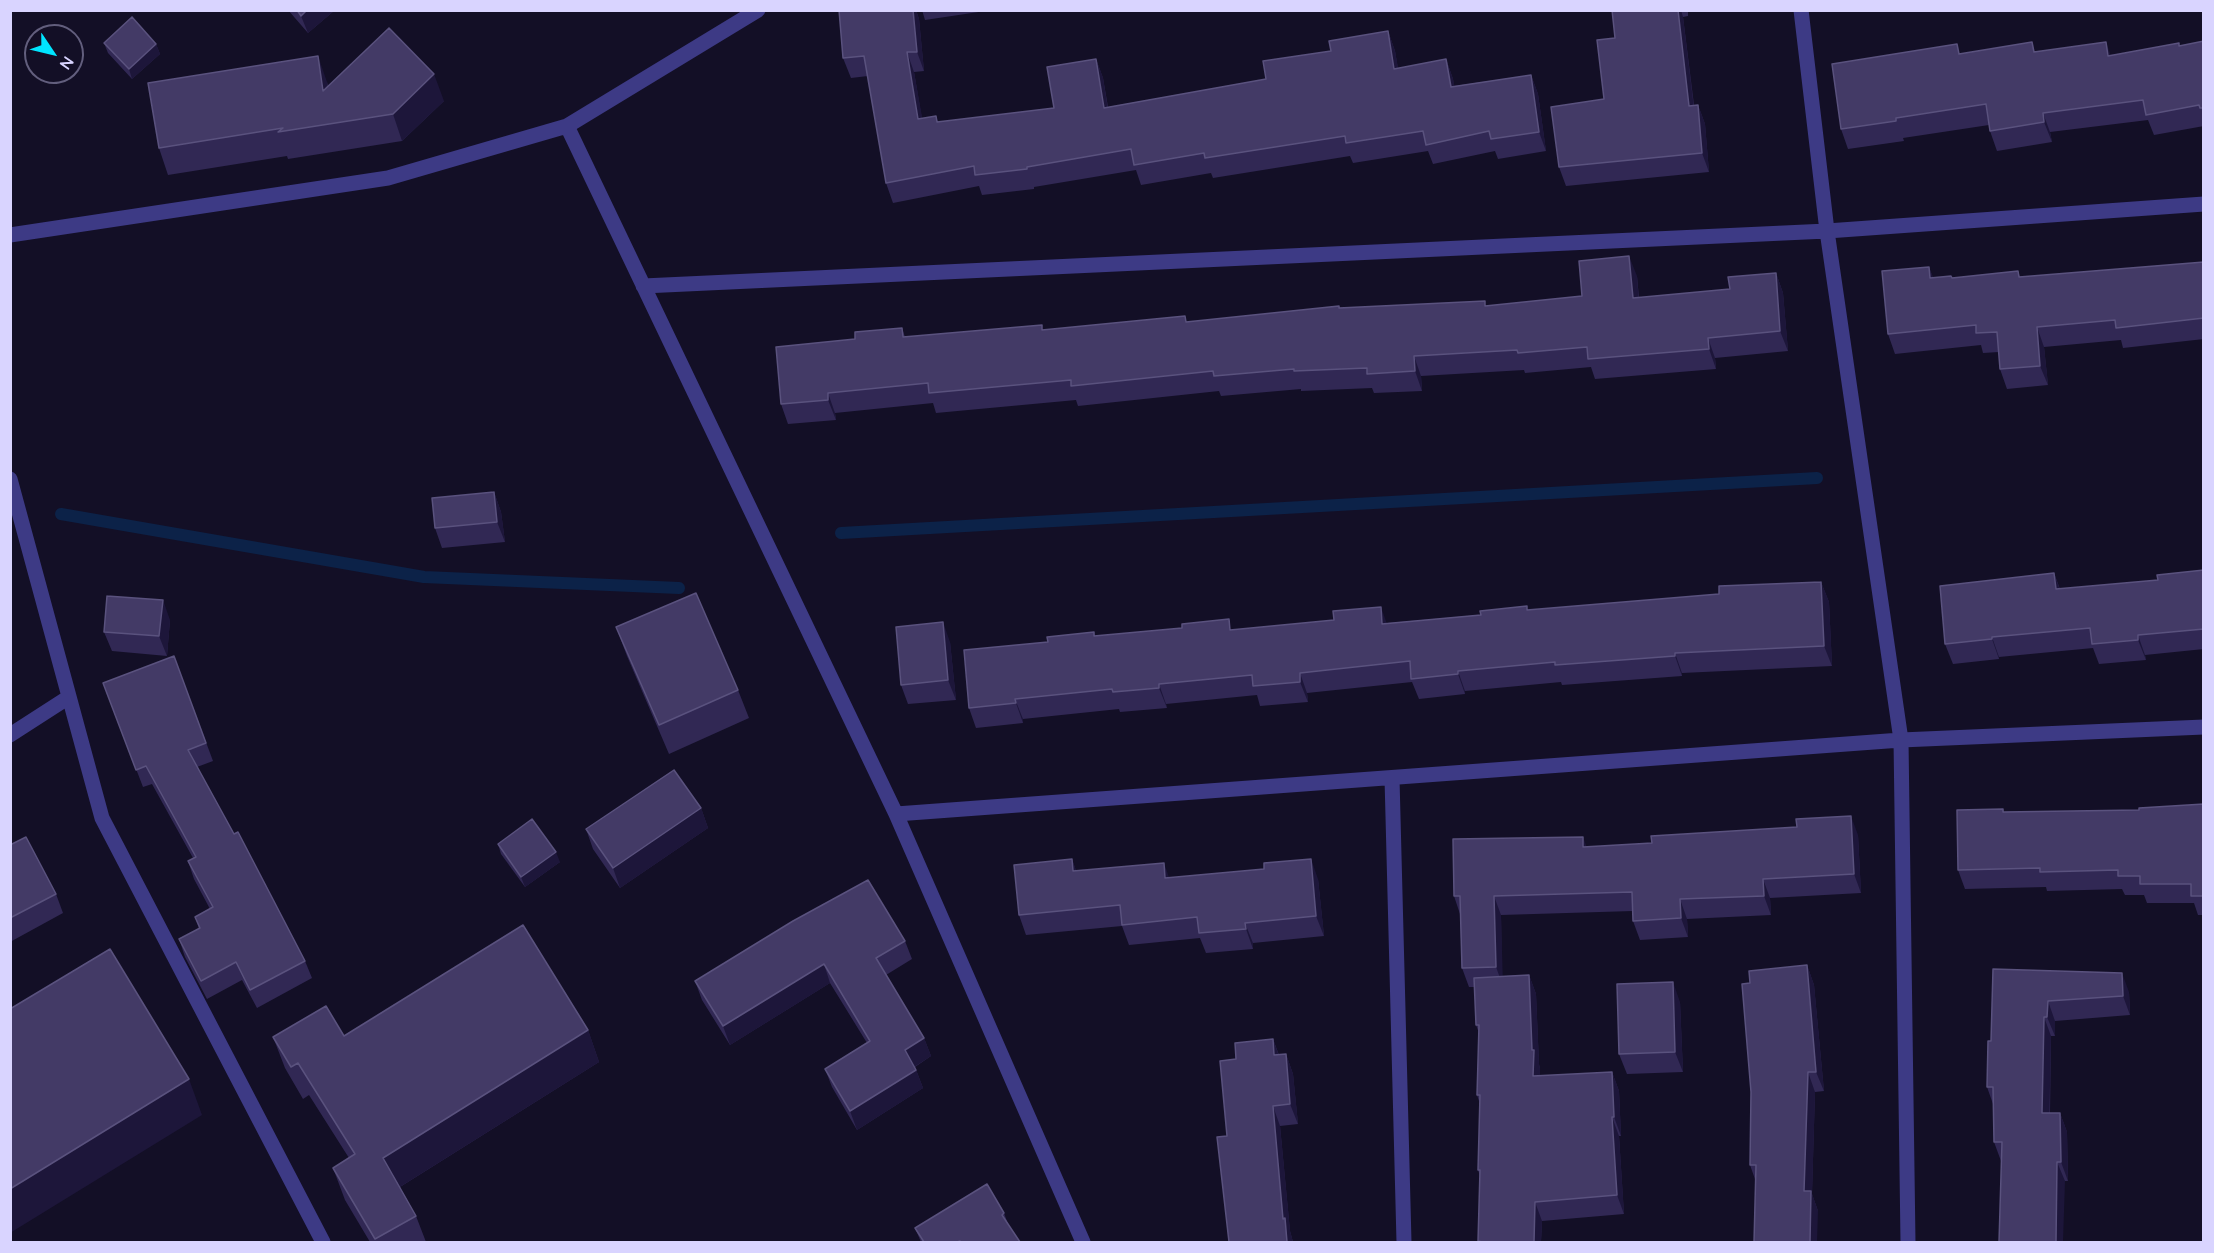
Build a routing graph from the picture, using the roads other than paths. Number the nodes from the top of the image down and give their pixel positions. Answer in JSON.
{"nodes":[{"id":1,"x":758,"y":10,"type":"edge"},
{"id":2,"x":1801,"y":10,"type":"edge"},
{"id":3,"x":567,"y":126,"type":"junction"},
{"id":4,"x":2204,"y":204,"type":"edge"},
{"id":5,"x":1827,"y":231,"type":"junction"},
{"id":6,"x":10,"y":236,"type":"edge"},
{"id":7,"x":643,"y":286,"type":"junction"},
{"id":8,"x":10,"y":479,"type":"edge"},
{"id":9,"x":69,"y":697,"type":"junction"},
{"id":10,"x":2204,"y":727,"type":"edge"},
{"id":11,"x":10,"y":735,"type":"edge"},
{"id":12,"x":1901,"y":740,"type":"junction"},
{"id":13,"x":1392,"y":778,"type":"junction"},
{"id":14,"x":896,"y":814,"type":"junction"},
{"id":15,"x":323,"y":1242,"type":"edge"},
{"id":16,"x":1083,"y":1242,"type":"edge"},
{"id":17,"x":1404,"y":1242,"type":"edge"},
{"id":18,"x":1908,"y":1242,"type":"edge"}],
"edges":[{"from":1,"to":3,"type":"street"},
{"from":2,"to":5,"type":"street"},
{"from":3,"to":6,"type":"street"},
{"from":3,"to":7,"type":"street"},
{"from":4,"to":5,"type":"street"},
{"from":5,"to":7,"type":"street"},
{"from":5,"to":12,"type":"street"},
{"from":7,"to":14,"type":"street"},
{"from":8,"to":9,"type":"street"},
{"from":9,"to":11,"type":"street"},
{"from":9,"to":15,"type":"street"},
{"from":10,"to":12,"type":"street"},
{"from":12,"to":13,"type":"street"},
{"from":12,"to":18,"type":"street"},
{"from":13,"to":14,"type":"street"},
{"from":13,"to":17,"type":"street"},
{"from":14,"to":16,"type":"street"}]}
